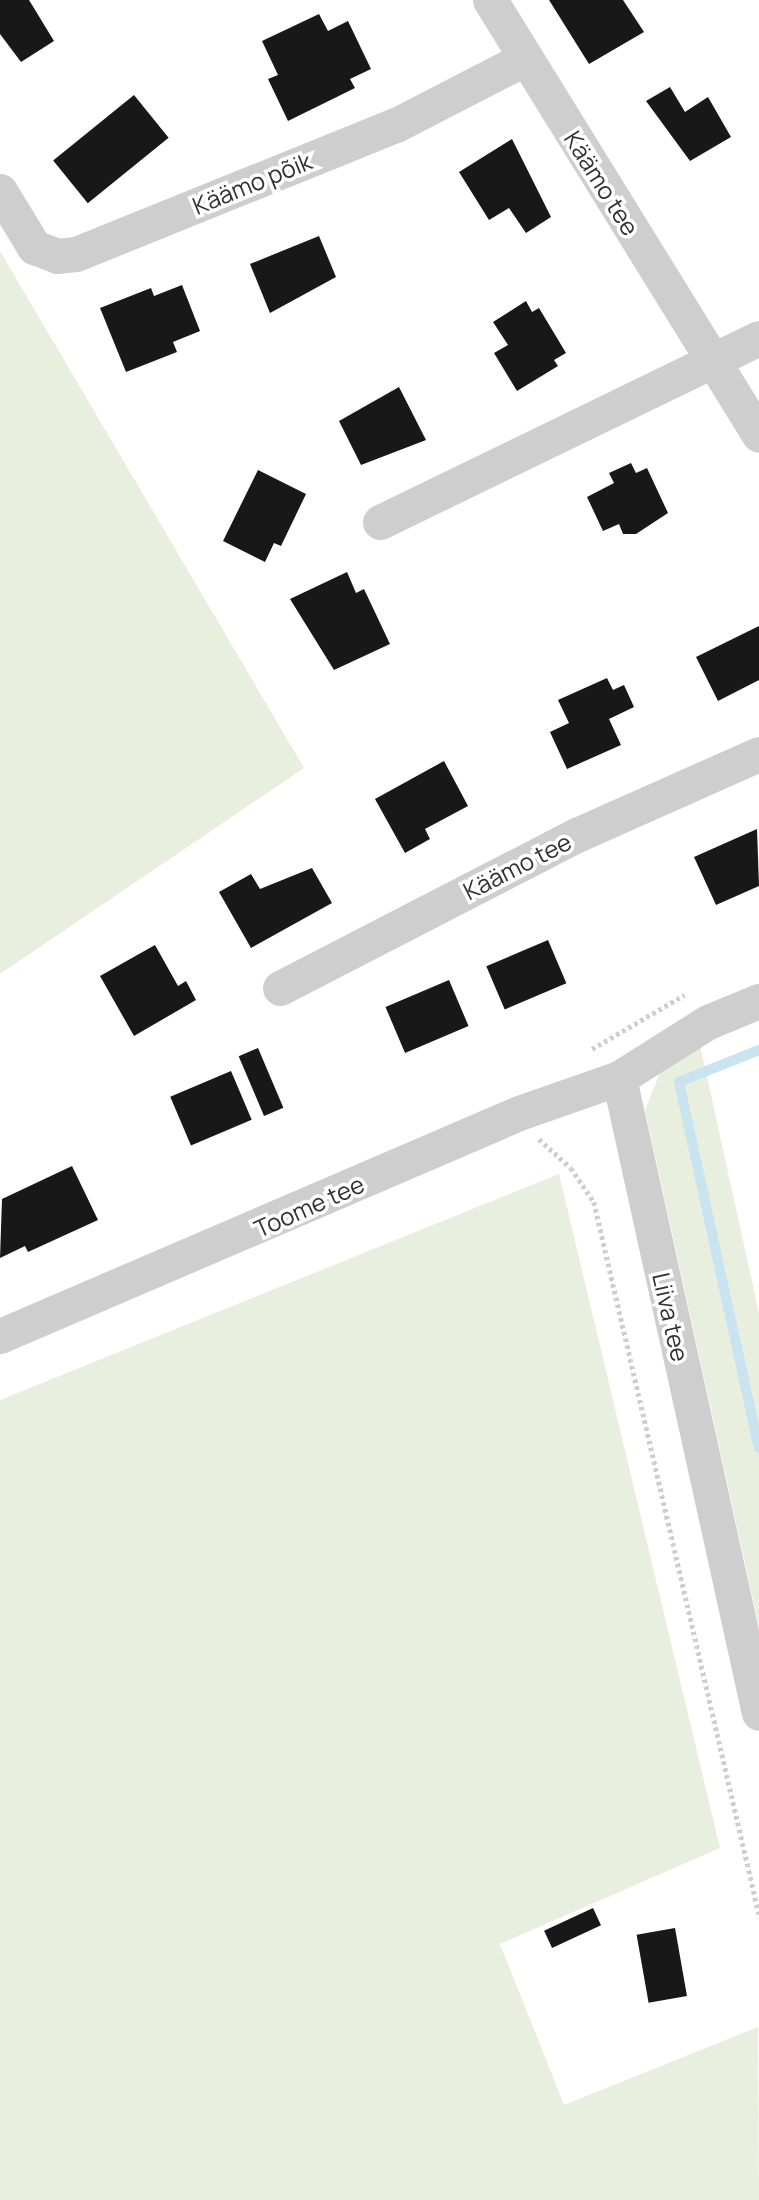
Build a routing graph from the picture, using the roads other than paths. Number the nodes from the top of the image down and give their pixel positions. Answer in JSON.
{"nodes":[{"id":1,"x":490,"y":0,"type":"edge"},
{"id":2,"x":524,"y":59,"type":"junction"},
{"id":3,"x":0,"y":191,"type":"edge"},
{"id":4,"x":759,"y":338,"type":"edge"},
{"id":5,"x":715,"y":365,"type":"junction"},
{"id":6,"x":759,"y":435,"type":"edge"},
{"id":7,"x":380,"y":522,"type":"dead end"},
{"id":8,"x":759,"y":754,"type":"edge"},
{"id":9,"x":280,"y":988,"type":"dead end"},
{"id":10,"x":759,"y":1001,"type":"edge"},
{"id":11,"x":619,"y":1078,"type":"junction"},
{"id":12,"x":0,"y":1336,"type":"edge"},
{"id":13,"x":759,"y":1713,"type":"edge"}],
"edges":[{"from":1,"to":2,"type":"street","name":"Käämo tee"},
{"from":2,"to":3,"type":"street","name":"Käämo põik"},
{"from":2,"to":5,"type":"street","name":"Käämo tee"},
{"from":4,"to":5,"type":"street"},
{"from":5,"to":6,"type":"street","name":"Käämo tee"},
{"from":5,"to":7,"type":"street"},
{"from":8,"to":9,"type":"street","name":"Käämo tee"},
{"from":10,"to":11,"type":"street"},
{"from":11,"to":12,"type":"street","name":"Toome tee"},
{"from":11,"to":13,"type":"street","name":"Liiva tee"}]}
